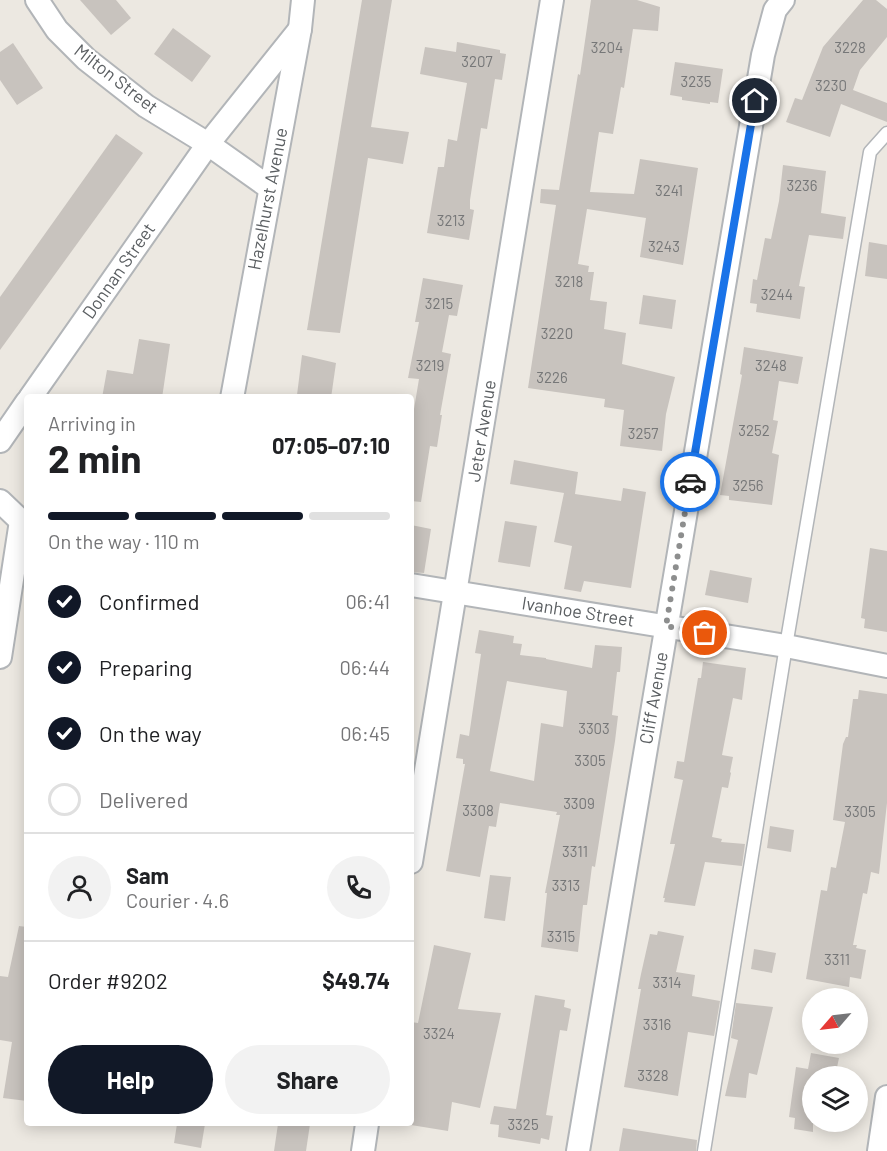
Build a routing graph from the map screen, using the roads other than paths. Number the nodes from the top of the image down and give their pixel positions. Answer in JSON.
{"nodes":[{"id":1,"x":37,"y":0,"type":"edge"},
{"id":2,"x":303,"y":0,"type":"edge"},
{"id":3,"x":552,"y":0,"type":"edge"},
{"id":4,"x":783,"y":0,"type":"edge"},
{"id":5,"x":300,"y":29,"type":"junction"},
{"id":6,"x":887,"y":134,"type":"edge"},
{"id":7,"x":208,"y":144,"type":"junction"},
{"id":8,"x":270,"y":188,"type":"junction"},
{"id":9,"x":33,"y":394,"type":"edge"},
{"id":10,"x":233,"y":394,"type":"edge"},
{"id":11,"x":24,"y":406,"type":"edge"},
{"id":12,"x":0,"y":441,"type":"edge"},
{"id":13,"x":0,"y":501,"type":"edge"},
{"id":14,"x":24,"y":521,"type":"edge"},
{"id":15,"x":414,"y":585,"type":"edge"},
{"id":16,"x":456,"y":592,"type":"junction"},
{"id":17,"x":666,"y":626,"type":"junction"},
{"id":18,"x":786,"y":646,"type":"junction"},
{"id":19,"x":0,"y":657,"type":"edge"},
{"id":20,"x":887,"y":666,"type":"edge"},
{"id":21,"x":414,"y":844,"type":"edge"},
{"id":22,"x":887,"y":1096,"type":"edge"},
{"id":23,"x":368,"y":1126,"type":"edge"},
{"id":24,"x":363,"y":1151,"type":"edge"},
{"id":25,"x":578,"y":1151,"type":"edge"},
{"id":26,"x":704,"y":1151,"type":"edge"},
{"id":27,"x":879,"y":1151,"type":"edge"}],
"edges":[{"from":1,"to":7,"type":"street","name":"Milton Street"},
{"from":2,"to":5,"type":"street","name":"Hazelhurst Avenue"},
{"from":3,"to":16,"type":"street","name":"Jeter Avenue"},
{"from":4,"to":17,"type":"street","name":"Cliff Avenue"},
{"from":5,"to":7,"type":"street"},
{"from":5,"to":8,"type":"street","name":"Hazelhurst Avenue"},
{"from":6,"to":18,"type":"lane"},
{"from":7,"to":8,"type":"street","name":"Milton Street"},
{"from":7,"to":9,"type":"street","name":"Donnan Street"},
{"from":8,"to":10,"type":"street","name":"Hazelhurst Avenue"},
{"from":11,"to":12,"type":"street"},
{"from":13,"to":14,"type":"street"},
{"from":14,"to":19,"type":"street"},
{"from":15,"to":16,"type":"street","name":"Ivanhoe Street"},
{"from":16,"to":17,"type":"street","name":"Ivanhoe Street"},
{"from":16,"to":21,"type":"street","name":"Jeter Avenue"},
{"from":17,"to":18,"type":"street","name":"Ivanhoe Street"},
{"from":17,"to":25,"type":"street","name":"Cliff Avenue"},
{"from":18,"to":20,"type":"street","name":"Ivanhoe Street"},
{"from":18,"to":26,"type":"lane"},
{"from":22,"to":27,"type":"street"},
{"from":23,"to":24,"type":"street"}]}
